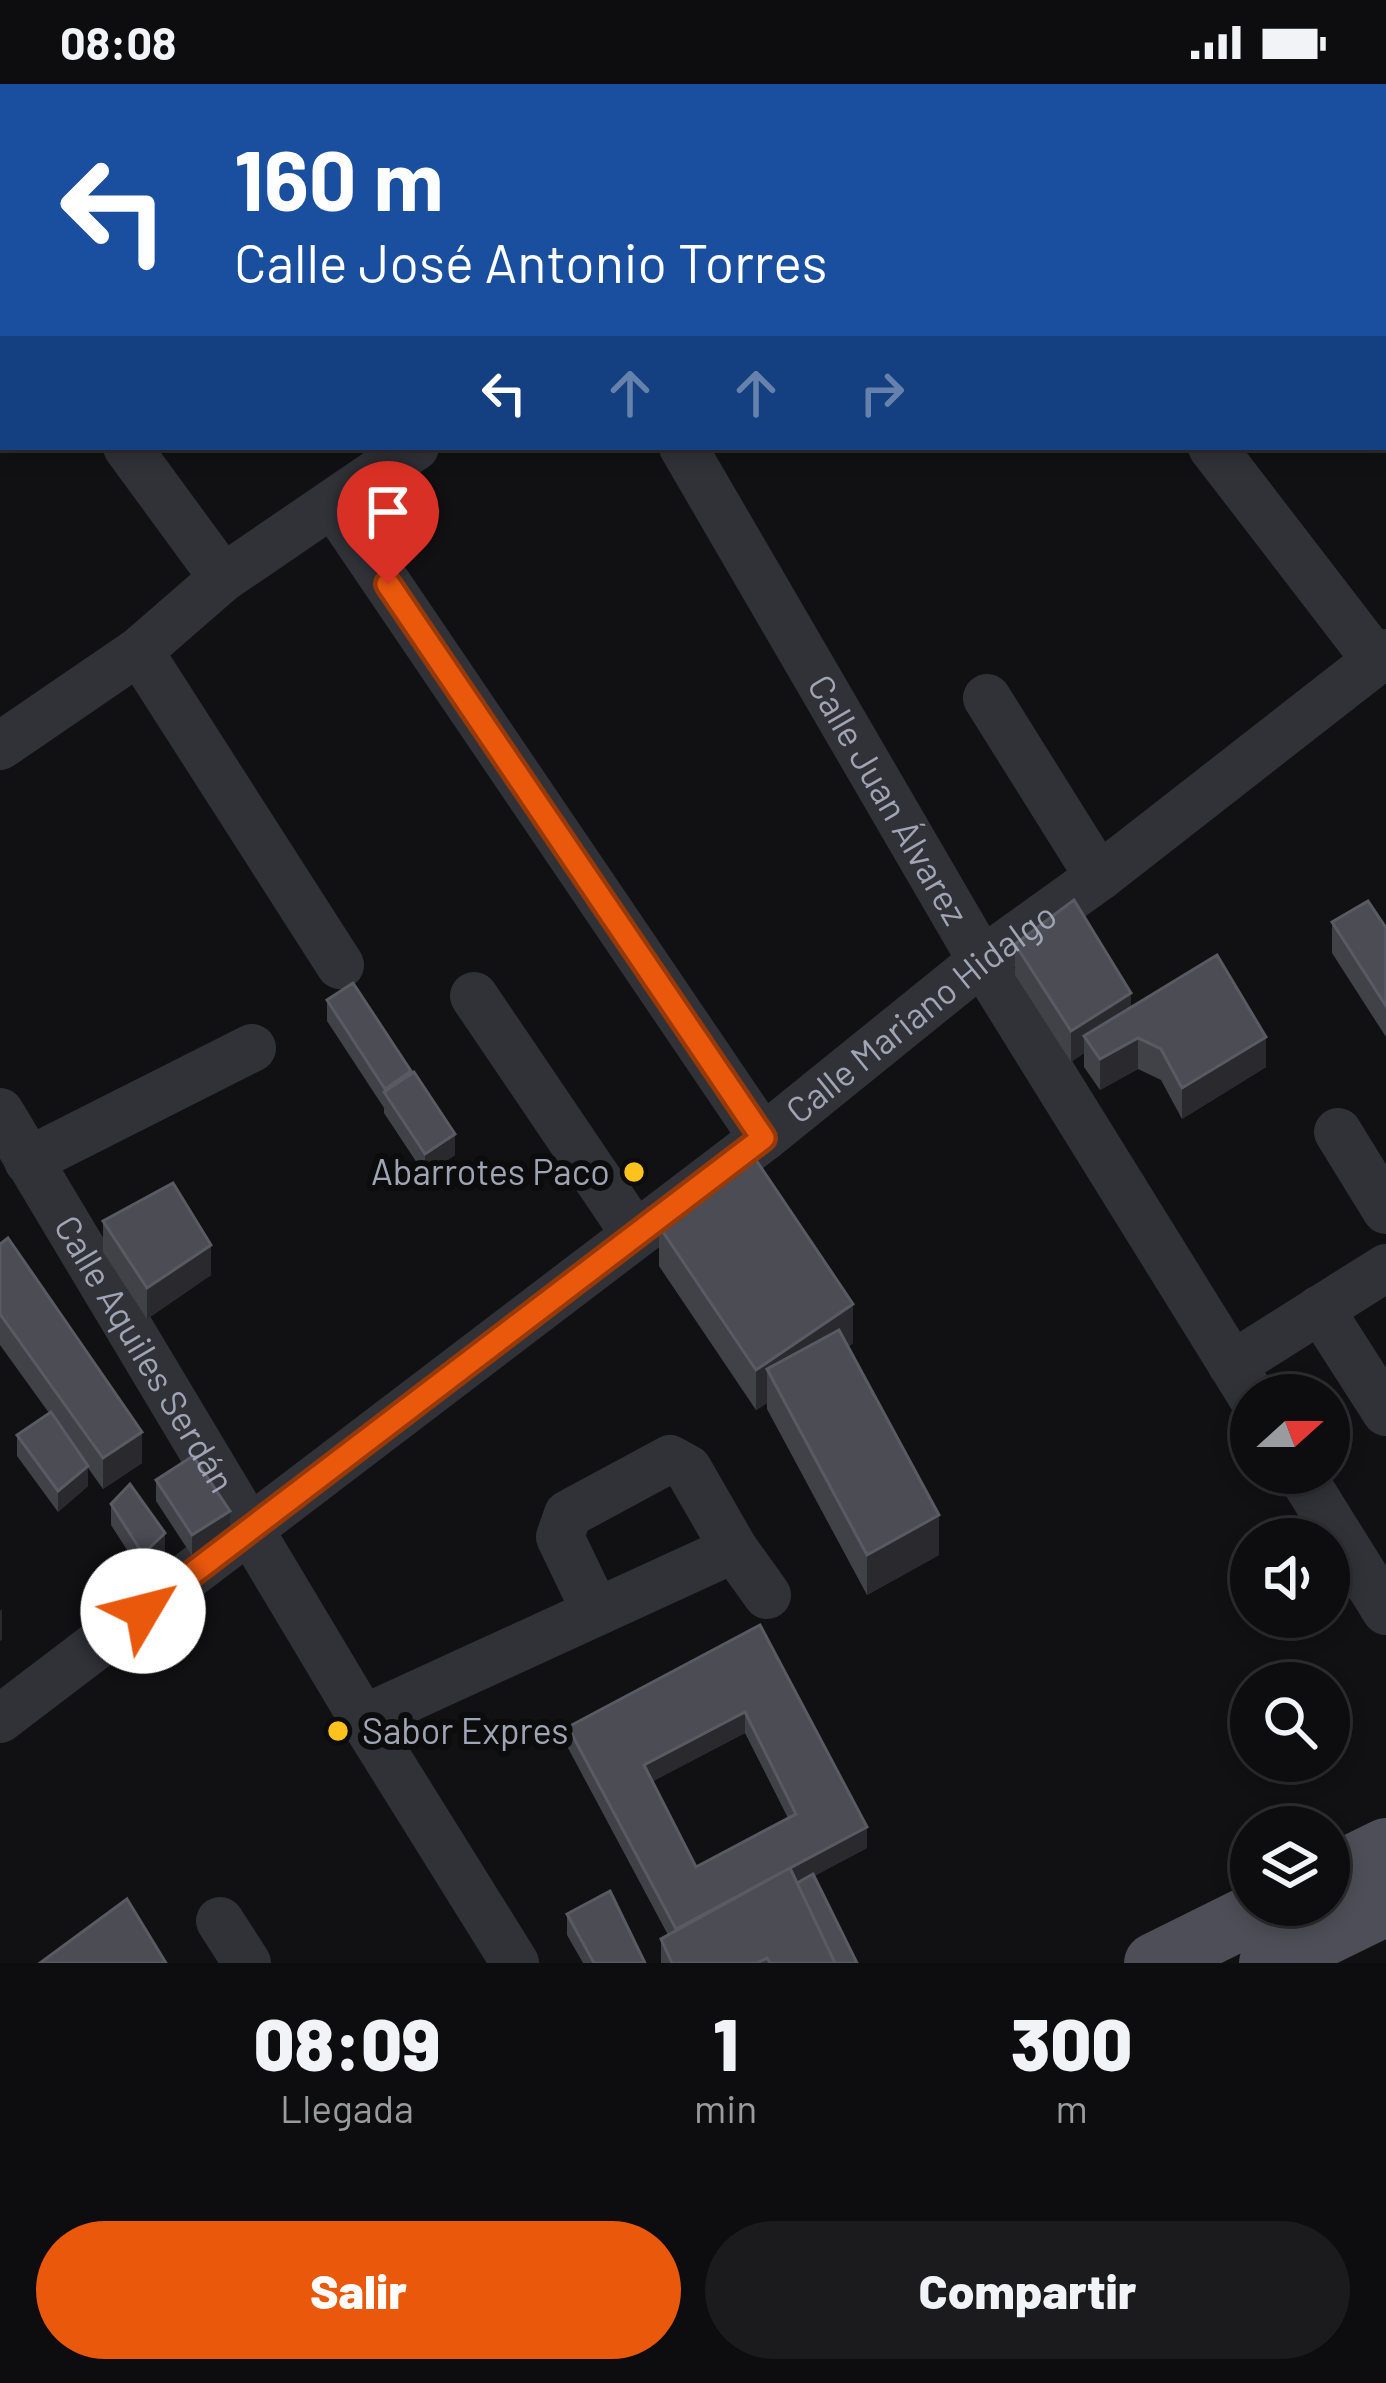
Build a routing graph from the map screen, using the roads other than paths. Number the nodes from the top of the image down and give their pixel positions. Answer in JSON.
{"nodes":[{"id":1,"x":130,"y":450,"type":"edge"},
{"id":2,"x":411,"y":450,"type":"edge"},
{"id":3,"x":685,"y":450,"type":"edge"},
{"id":4,"x":1214,"y":450,"type":"edge"},
{"id":5,"x":334,"y":506,"type":"junction"},
{"id":6,"x":223,"y":578,"type":"junction"},
{"id":7,"x":139,"y":651,"type":"junction"},
{"id":8,"x":1381,"y":656,"type":"edge"},
{"id":9,"x":987,"y":698,"type":"dead end"},
{"id":10,"x":0,"y":746,"type":"edge"},
{"id":11,"x":1099,"y":877,"type":"junction"},
{"id":12,"x":982,"y":961,"type":"junction"},
{"id":13,"x":340,"y":964,"type":"dead end"},
{"id":14,"x":474,"y":996,"type":"dead end"},
{"id":15,"x":252,"y":1048,"type":"dead end"},
{"id":16,"x":0,"y":1112,"type":"edge"},
{"id":17,"x":1338,"y":1132,"type":"dead end"},
{"id":18,"x":763,"y":1138,"type":"junction"},
{"id":19,"x":28,"y":1161,"type":"junction"},
{"id":20,"x":1386,"y":1210,"type":"edge"},
{"id":21,"x":635,"y":1234,"type":"junction"},
{"id":22,"x":1386,"y":1268,"type":"edge"},
{"id":23,"x":1320,"y":1309,"type":"junction"},
{"id":24,"x":1237,"y":1374,"type":"edge"},
{"id":25,"x":1248,"y":1374,"type":"edge"},
{"id":26,"x":1386,"y":1412,"type":"edge"},
{"id":27,"x":1313,"y":1494,"type":"edge"},
{"id":28,"x":250,"y":1531,"type":"junction"},
{"id":29,"x":734,"y":1549,"type":"junction"},
{"id":30,"x":767,"y":1595,"type":"dead end"},
{"id":31,"x":596,"y":1610,"type":"junction"},
{"id":32,"x":1386,"y":1611,"type":"edge"},
{"id":33,"x":0,"y":1719,"type":"edge"},
{"id":34,"x":363,"y":1719,"type":"junction"},
{"id":35,"x":1386,"y":1848,"type":"edge"},
{"id":36,"x":1350,"y":1866,"type":"edge"},
{"id":37,"x":1386,"y":1906,"type":"edge"},
{"id":38,"x":220,"y":1921,"type":"dead end"},
{"id":39,"x":1230,"y":1925,"type":"edge"},
{"id":40,"x":499,"y":1958,"type":"edge"},
{"id":41,"x":247,"y":1963,"type":"edge"},
{"id":42,"x":1154,"y":1963,"type":"edge"},
{"id":43,"x":1269,"y":1963,"type":"edge"}],
"edges":[{"from":1,"to":6,"type":"street"},
{"from":2,"to":5,"type":"street"},
{"from":3,"to":12,"type":"street","name":"Calle Juan Álvarez"},
{"from":4,"to":8,"type":"street"},
{"from":5,"to":6,"type":"street"},
{"from":5,"to":18,"type":"street"},
{"from":6,"to":7,"type":"street"},
{"from":7,"to":10,"type":"street"},
{"from":7,"to":13,"type":"street"},
{"from":8,"to":11,"type":"street","name":"Calle Mariano Hidalgo"},
{"from":9,"to":11,"type":"street"},
{"from":11,"to":12,"type":"street","name":"Calle Mariano Hidalgo"},
{"from":12,"to":18,"type":"street","name":"Calle Mariano Hidalgo"},
{"from":12,"to":24,"type":"street","name":"Calle Juan Álvarez"},
{"from":14,"to":21,"type":"street"},
{"from":15,"to":19,"type":"street"},
{"from":16,"to":19,"type":"street","name":"Calle Aquiles Serdán"},
{"from":17,"to":20,"type":"street"},
{"from":18,"to":21,"type":"street","name":"Calle Mariano Hidalgo"},
{"from":19,"to":28,"type":"street","name":"Calle Aquiles Serdán"},
{"from":21,"to":28,"type":"street","name":"Calle Mariano Hidalgo"},
{"from":22,"to":23,"type":"street"},
{"from":23,"to":25,"type":"street"},
{"from":23,"to":26,"type":"street"},
{"from":27,"to":32,"type":"street"},
{"from":28,"to":33,"type":"street","name":"Calle Mariano Hidalgo"},
{"from":28,"to":34,"type":"street","name":"Calle Aquiles Serdán"},
{"from":29,"to":30,"type":"street"},
{"from":29,"to":31,"type":"street"},
{"from":29,"to":31,"type":"street"},
{"from":31,"to":34,"type":"street"},
{"from":34,"to":40,"type":"street","name":"Calle Aquiles Serdán"},
{"from":35,"to":36,"type":"main road"},
{"from":37,"to":43,"type":"main road"},
{"from":38,"to":41,"type":"street"},
{"from":39,"to":42,"type":"main road"}]}
